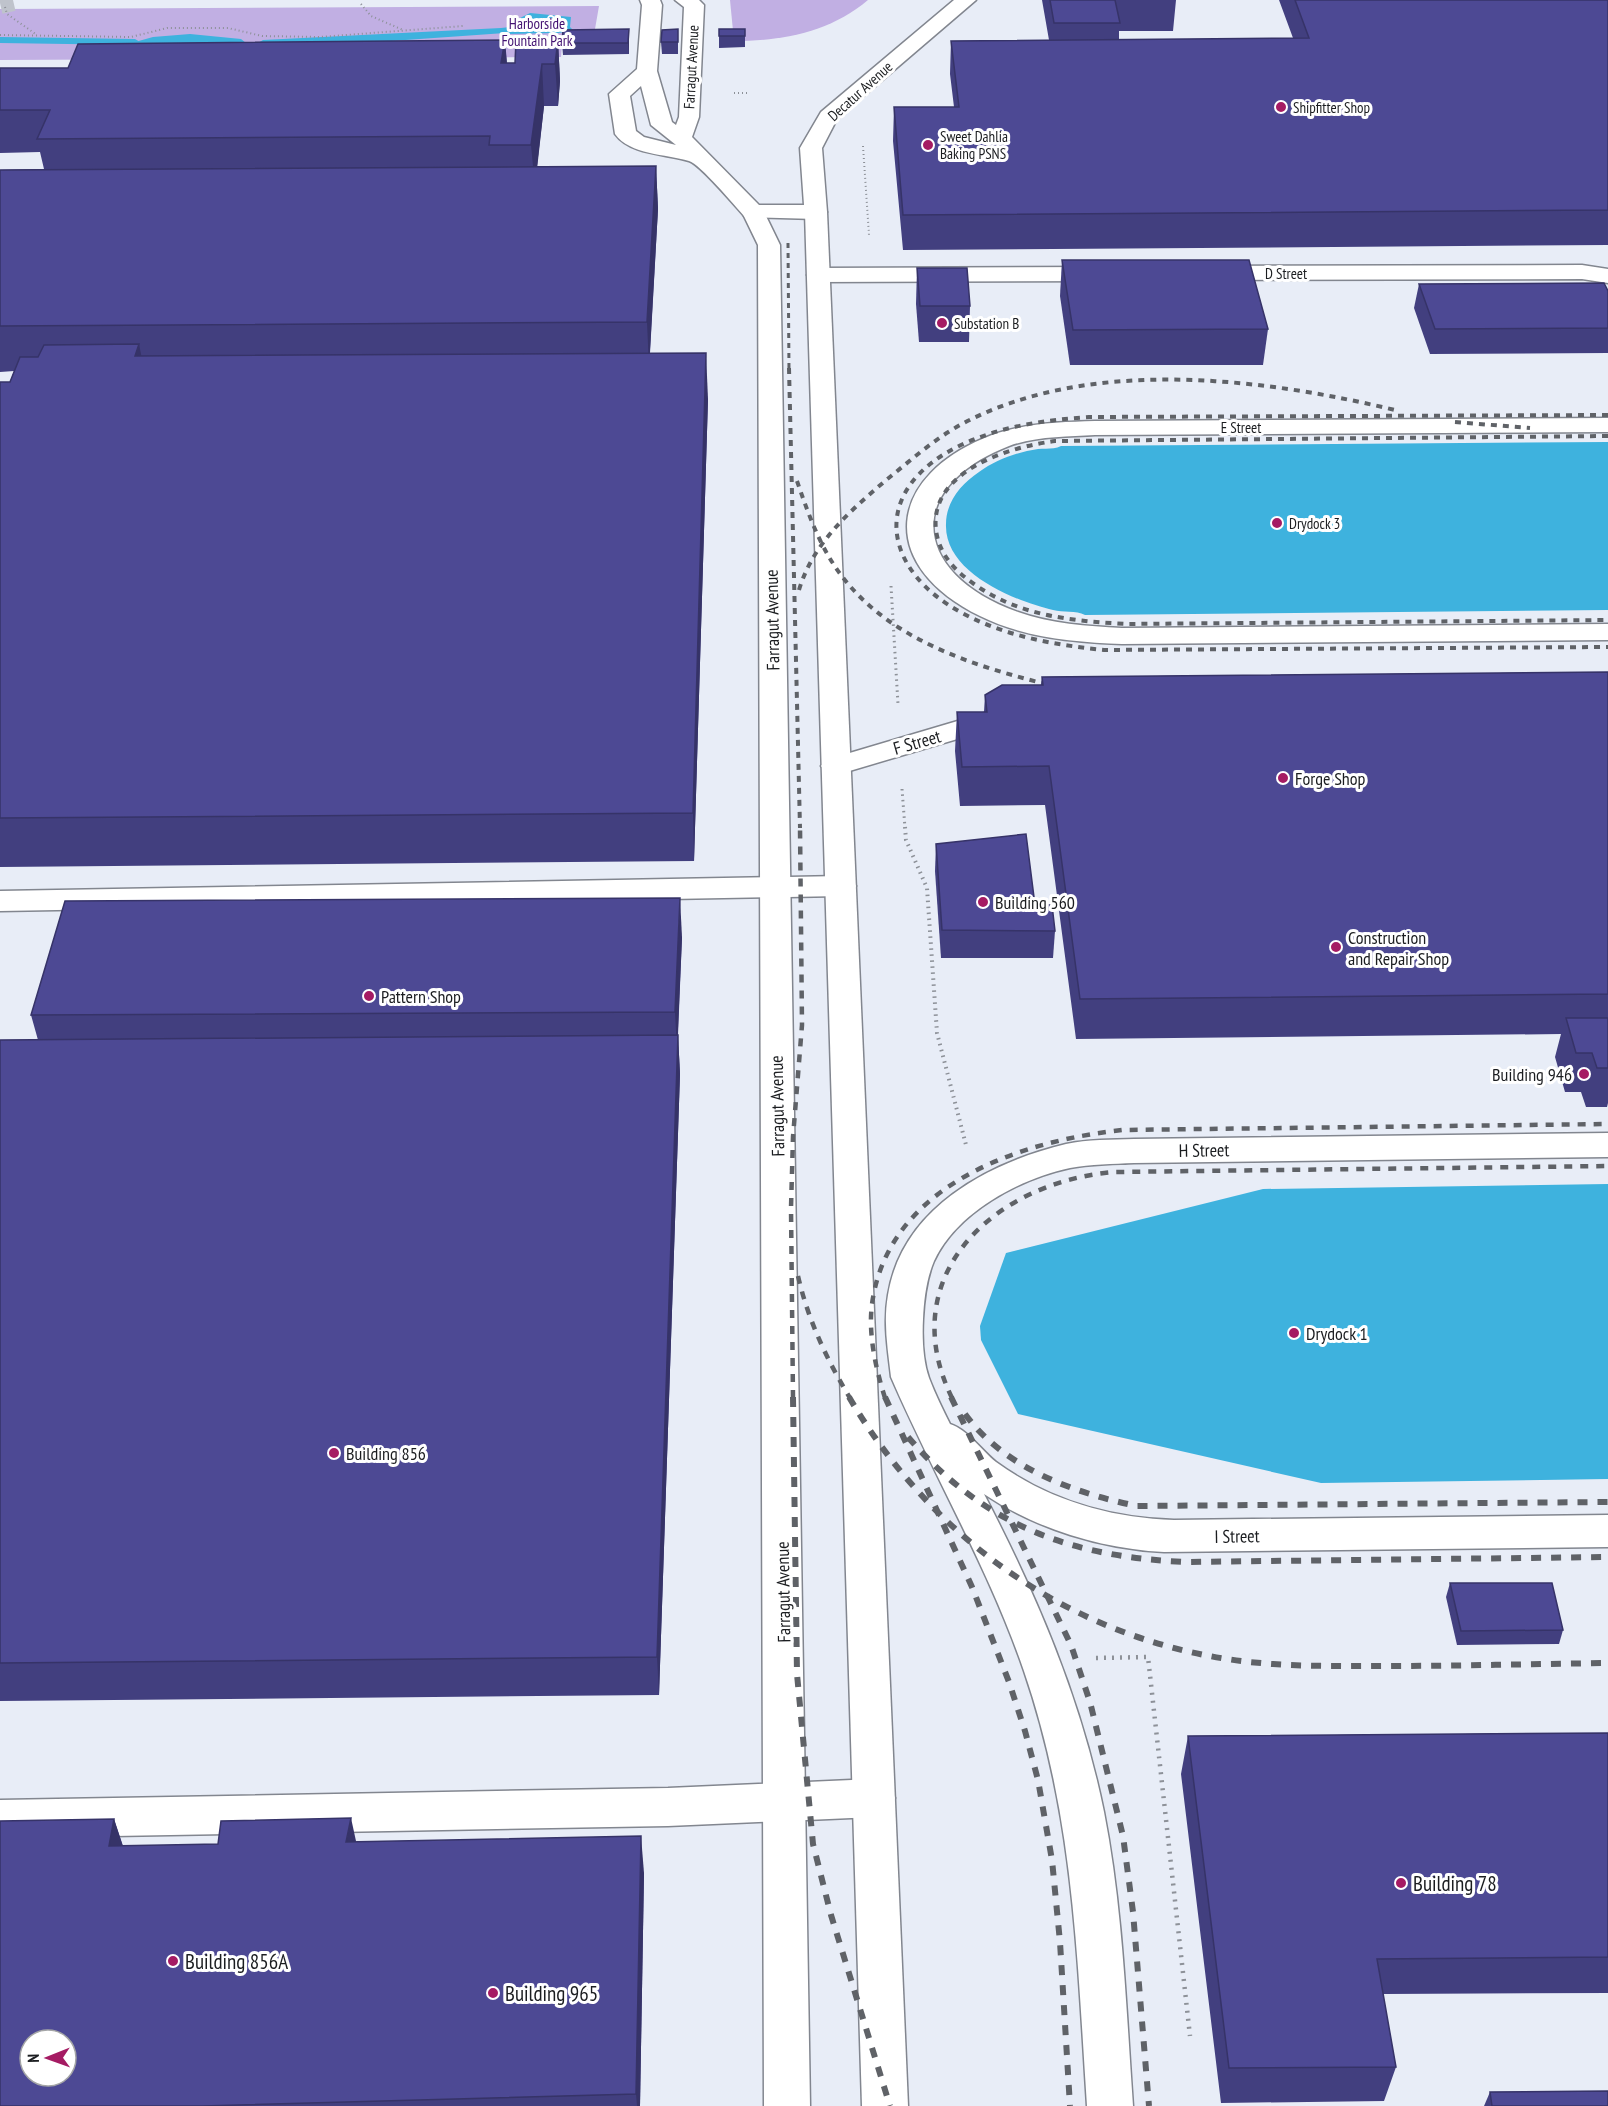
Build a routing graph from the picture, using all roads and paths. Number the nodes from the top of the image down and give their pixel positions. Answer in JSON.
{"nodes":[{"id":1,"x":650,"y":0,"type":"edge"},
{"id":2,"x":685,"y":0,"type":"edge"},
{"id":3,"x":966,"y":0,"type":"edge"},
{"id":4,"x":361,"y":4,"type":"dead end"},
{"id":5,"x":4,"y":7,"type":"dead end"},
{"id":6,"x":463,"y":26,"type":"dead end"},
{"id":7,"x":404,"y":30,"type":"junction"},
{"id":8,"x":0,"y":35,"type":"edge"},
{"id":9,"x":38,"y":36,"type":"junction"},
{"id":10,"x":647,"y":71,"type":"junction"},
{"id":11,"x":735,"y":93,"type":"dead end"},
{"id":12,"x":747,"y":93,"type":"dead end"},
{"id":13,"x":681,"y":138,"type":"junction"},
{"id":14,"x":863,"y":144,"type":"dead end"},
{"id":15,"x":698,"y":156,"type":"junction"},
{"id":16,"x":753,"y":212,"type":"junction"},
{"id":17,"x":816,"y":212,"type":"junction"},
{"id":18,"x":1186,"y":273,"type":"edge"},
{"id":19,"x":1126,"y":274,"type":"edge"},
{"id":20,"x":835,"y":275,"type":"junction"},
{"id":21,"x":1608,"y":276,"type":"edge"},
{"id":22,"x":1608,"y":425,"type":"edge"},
{"id":23,"x":891,"y":580,"type":"dead end"},
{"id":24,"x":1608,"y":632,"type":"edge"},
{"id":25,"x":1026,"y":710,"type":"edge"},
{"id":26,"x":900,"y":747,"type":"junction"},
{"id":27,"x":836,"y":766,"type":"junction"},
{"id":28,"x":841,"y":886,"type":"junction"},
{"id":29,"x":775,"y":888,"type":"junction"},
{"id":30,"x":0,"y":901,"type":"edge"},
{"id":31,"x":1608,"y":1145,"type":"edge"},
{"id":32,"x":976,"y":1192,"type":"junction"},
{"id":33,"x":916,"y":1394,"type":"junction"},
{"id":34,"x":1608,"y":1531,"type":"edge"},
{"id":35,"x":1085,"y":1658,"type":"dead end"},
{"id":36,"x":874,"y":1798,"type":"junction"},
{"id":37,"x":785,"y":1803,"type":"junction"},
{"id":38,"x":0,"y":1819,"type":"edge"},
{"id":39,"x":1191,"y":2036,"type":"dead end"},
{"id":40,"x":788,"y":2106,"type":"edge"},
{"id":41,"x":885,"y":2106,"type":"edge"},
{"id":42,"x":1110,"y":2106,"type":"edge"}],
"edges":[{"from":1,"to":10,"type":"street","name":"Farragut Avenue"},
{"from":2,"to":13,"type":"street","name":"Farragut Avenue"},
{"from":3,"to":17,"type":"street","name":"Decatur Avenue"},
{"from":4,"to":7,"type":"path"},
{"from":5,"to":9,"type":"path"},
{"from":6,"to":7,"type":"path"},
{"from":7,"to":9,"type":"path"},
{"from":8,"to":9,"type":"path"},
{"from":10,"to":13,"type":"street","name":"Farragut Avenue"},
{"from":10,"to":15,"type":"street"},
{"from":11,"to":12,"type":"path"},
{"from":13,"to":15,"type":"street","name":"Farragut Avenue"},
{"from":14,"to":20,"type":"path"},
{"from":15,"to":16,"type":"street","name":"Farragut Avenue"},
{"from":16,"to":17,"type":"street"},
{"from":16,"to":29,"type":"street","name":"Farragut Avenue"},
{"from":17,"to":20,"type":"street"},
{"from":18,"to":21,"type":"street","name":"D Street"},
{"from":19,"to":20,"type":"street"},
{"from":20,"to":27,"type":"street"},
{"from":22,"to":24,"type":"street","name":"E Street"},
{"from":23,"to":26,"type":"path"},
{"from":25,"to":26,"type":"street","name":"F Street"},
{"from":26,"to":27,"type":"street","name":"F Street"},
{"from":26,"to":32,"type":"path"},
{"from":27,"to":28,"type":"street"},
{"from":28,"to":29,"type":"street"},
{"from":28,"to":36,"type":"street"},
{"from":29,"to":30,"type":"street"},
{"from":29,"to":37,"type":"street","name":"Farragut Avenue"},
{"from":31,"to":32,"type":"street","name":"H Street"},
{"from":32,"to":33,"type":"street","name":"H Street"},
{"from":33,"to":34,"type":"street","name":"I Street"},
{"from":33,"to":42,"type":"street"},
{"from":35,"to":39,"type":"path"},
{"from":36,"to":37,"type":"street"},
{"from":36,"to":41,"type":"street"},
{"from":37,"to":38,"type":"street"},
{"from":37,"to":40,"type":"street","name":"Farragut Avenue"}]}
